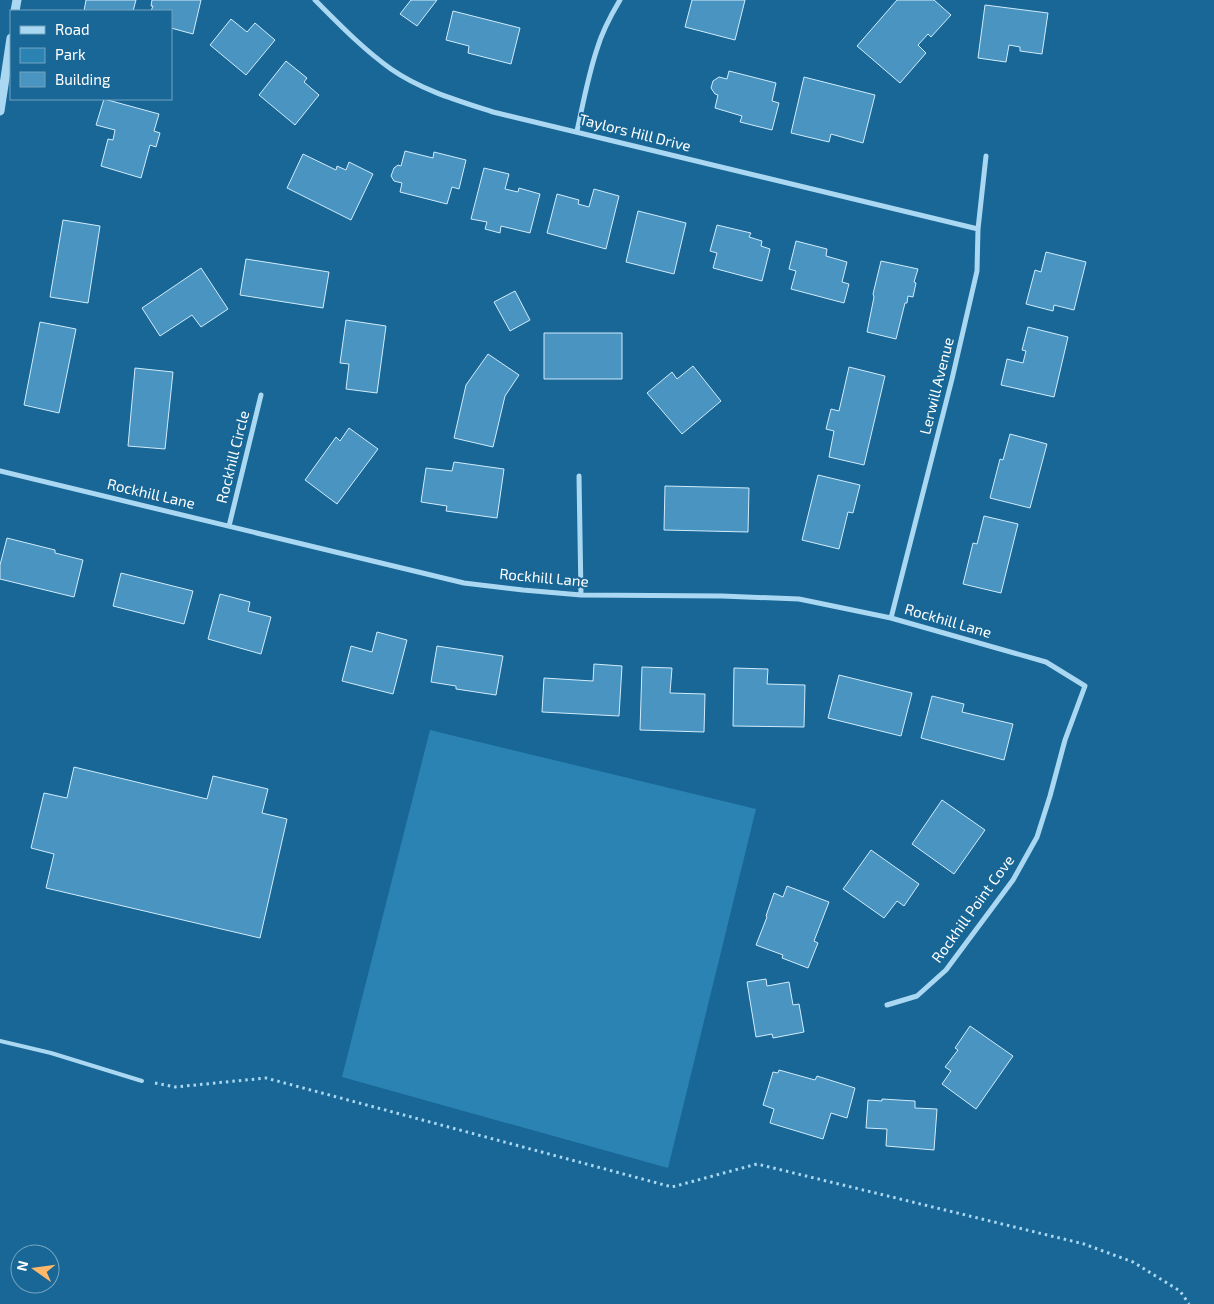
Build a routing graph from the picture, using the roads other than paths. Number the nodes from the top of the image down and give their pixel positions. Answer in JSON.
{"nodes":[{"id":1,"x":315,"y":0,"type":"edge"},
{"id":2,"x":620,"y":0,"type":"edge"},
{"id":3,"x":10,"y":45,"type":"edge"},
{"id":4,"x":0,"y":111,"type":"edge"},
{"id":5,"x":577,"y":131,"type":"junction"},
{"id":6,"x":986,"y":156,"type":"dead end"},
{"id":7,"x":978,"y":229,"type":"junction"},
{"id":8,"x":261,"y":395,"type":"dead end"},
{"id":9,"x":0,"y":471,"type":"edge"},
{"id":10,"x":579,"y":476,"type":"dead end"},
{"id":11,"x":229,"y":526,"type":"junction"},
{"id":12,"x":581,"y":595,"type":"junction"},
{"id":13,"x":891,"y":618,"type":"junction"},
{"id":14,"x":1086,"y":686,"type":"joint"},
{"id":15,"x":887,"y":1004,"type":"dead end"},
{"id":16,"x":0,"y":1041,"type":"edge"},
{"id":17,"x":142,"y":1081,"type":"road end"}],
"edges":[{"from":1,"to":5,"type":"street","name":"Taylors Hill Drive"},
{"from":2,"to":5,"type":"street"},
{"from":3,"to":4,"type":"street"},
{"from":5,"to":7,"type":"street","name":"Taylors Hill Drive"},
{"from":6,"to":7,"type":"street","name":"Lerwill Avenue"},
{"from":7,"to":13,"type":"street","name":"Lerwill Avenue"},
{"from":8,"to":11,"type":"street","name":"Rockhill Circle"},
{"from":9,"to":11,"type":"street","name":"Rockhill Lane"},
{"from":10,"to":12,"type":"street"},
{"from":11,"to":12,"type":"street","name":"Rockhill Lane"},
{"from":12,"to":13,"type":"street","name":"Rockhill Lane"},
{"from":13,"to":14,"type":"street","name":"Rockhill Lane"},
{"from":14,"to":15,"type":"street","name":"Rockhill Point Cove"},
{"from":16,"to":17,"type":"lane"}]}
